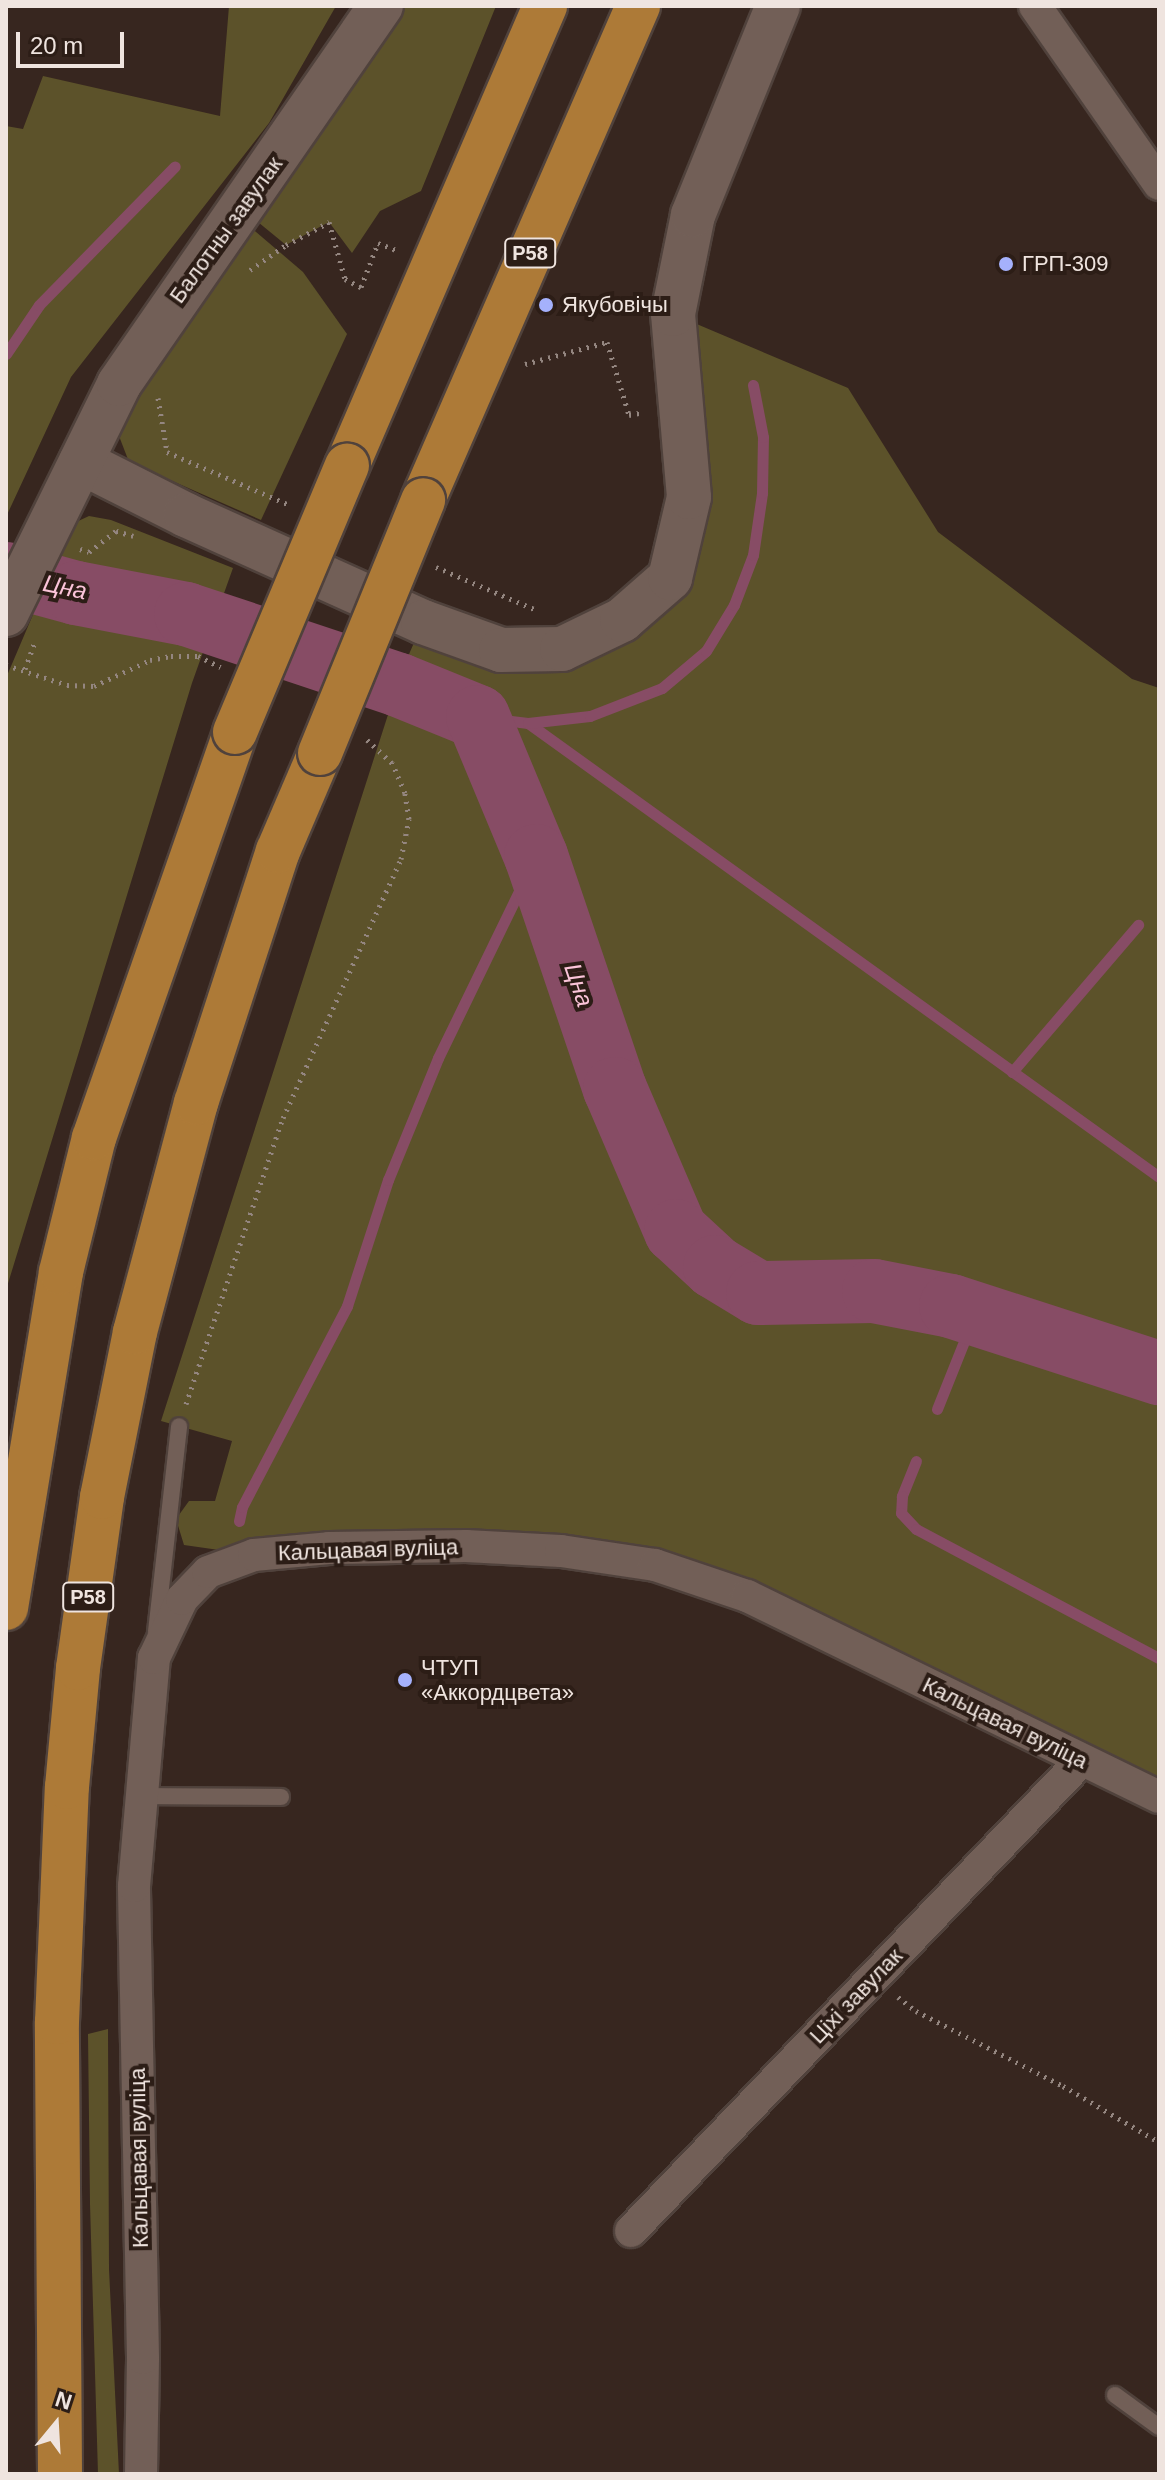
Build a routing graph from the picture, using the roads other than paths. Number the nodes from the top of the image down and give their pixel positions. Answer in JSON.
{"nodes":[{"id":1,"x":381,"y":6,"type":"edge"},
{"id":2,"x":545,"y":6,"type":"edge"},
{"id":3,"x":638,"y":6,"type":"edge"},
{"id":4,"x":778,"y":6,"type":"edge"},
{"id":5,"x":1035,"y":6,"type":"edge"},
{"id":6,"x":1159,"y":184,"type":"edge"},
{"id":7,"x":81,"y":462,"type":"junction"},
{"id":8,"x":6,"y":614,"type":"edge"},
{"id":9,"x":179,"y":1426,"type":"dead end"},
{"id":10,"x":6,"y":1608,"type":"edge"},
{"id":11,"x":154,"y":1658,"type":"junction"},
{"id":12,"x":1081,"y":1761,"type":"junction"},
{"id":13,"x":141,"y":1796,"type":"junction"},
{"id":14,"x":281,"y":1797,"type":"dead end"},
{"id":15,"x":1159,"y":1797,"type":"edge"},
{"id":16,"x":631,"y":2231,"type":"dead end"},
{"id":17,"x":1115,"y":2395,"type":"dead end"},
{"id":18,"x":1159,"y":2427,"type":"edge"},
{"id":19,"x":60,"y":2474,"type":"edge"},
{"id":20,"x":141,"y":2474,"type":"edge"}],
"edges":[{"from":1,"to":7,"type":"main road","name":"Балотны завулак"},
{"from":2,"to":10,"type":"highway","bridge":true},
{"from":3,"to":19,"type":"highway","number":"Р58","bridge":true},
{"from":4,"to":7,"type":"main road"},
{"from":5,"to":6,"type":"street"},
{"from":7,"to":8,"type":"main road","name":"Балотны завулак"},
{"from":9,"to":11,"type":"lane"},
{"from":11,"to":12,"type":"street","name":"Кальцавая вуліца"},
{"from":11,"to":13,"type":"street","name":"Кальцавая вуліца"},
{"from":12,"to":15,"type":"street","name":"Кальцавая вуліца"},
{"from":12,"to":16,"type":"street","name":"Ціхі завулак"},
{"from":13,"to":14,"type":"lane"},
{"from":13,"to":20,"type":"street","name":"Кальцавая вуліца"},
{"from":17,"to":18,"type":"lane"}]}
